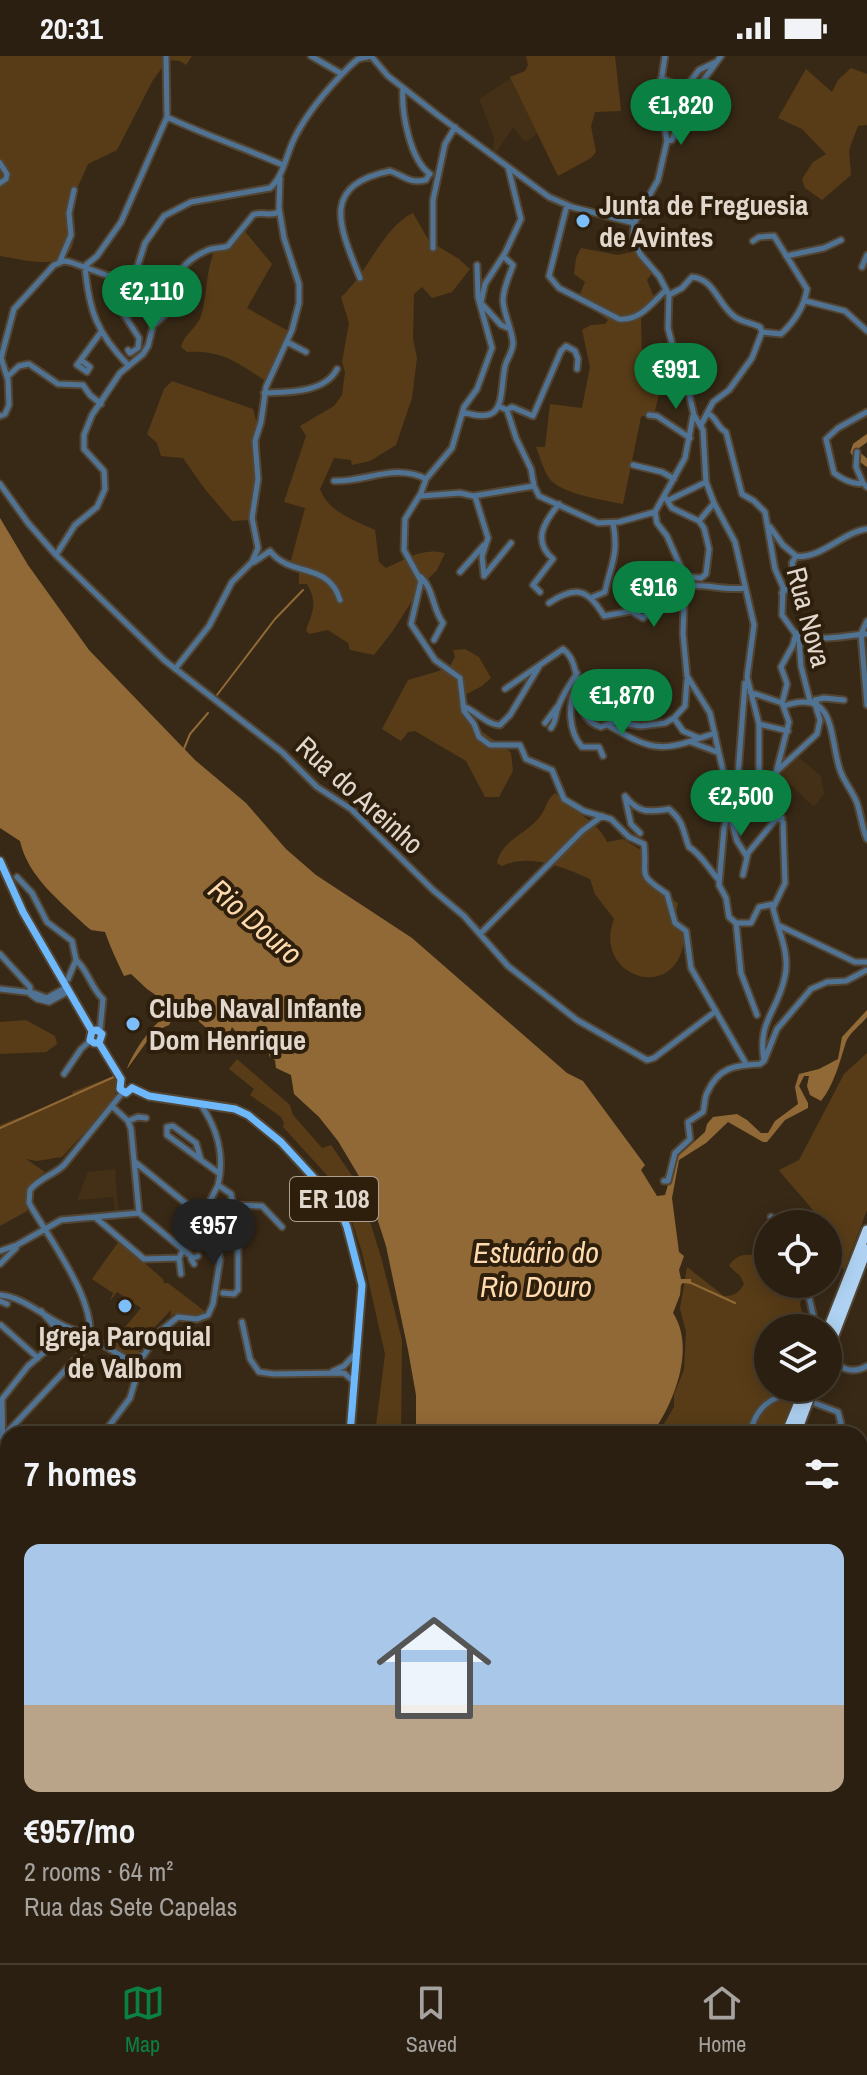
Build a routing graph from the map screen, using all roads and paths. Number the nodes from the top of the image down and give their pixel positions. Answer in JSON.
{"nodes":[{"id":1,"x":166,"y":56,"type":"edge"},
{"id":2,"x":311,"y":56,"type":"edge"},
{"id":3,"x":371,"y":56,"type":"edge"},
{"id":4,"x":665,"y":56,"type":"edge"},
{"id":5,"x":358,"y":58,"type":"edge"},
{"id":6,"x":719,"y":59,"type":"edge"},
{"id":7,"x":342,"y":74,"type":"junction"},
{"id":8,"x":661,"y":78,"type":"junction"},
{"id":9,"x":403,"y":87,"type":"junction"},
{"id":10,"x":167,"y":117,"type":"junction"},
{"id":11,"x":455,"y":127,"type":"junction"},
{"id":12,"x":667,"y":141,"type":"junction"},
{"id":13,"x":0,"y":163,"type":"edge"},
{"id":14,"x":283,"y":165,"type":"junction"},
{"id":15,"x":507,"y":166,"type":"junction"},
{"id":16,"x":438,"y":173,"type":"junction"},
{"id":17,"x":429,"y":174,"type":"junction"},
{"id":18,"x":280,"y":177,"type":"junction"},
{"id":19,"x":0,"y":183,"type":"edge"},
{"id":20,"x":74,"y":190,"type":"dead end"},
{"id":21,"x":567,"y":205,"type":"junction"},
{"id":22,"x":280,"y":212,"type":"junction"},
{"id":23,"x":633,"y":226,"type":"junction"},
{"id":24,"x":841,"y":240,"type":"dead end"},
{"id":25,"x":753,"y":241,"type":"dead end"},
{"id":26,"x":433,"y":248,"type":"dead end"},
{"id":27,"x":867,"y":255,"type":"edge"},
{"id":28,"x":503,"y":256,"type":"junction"},
{"id":29,"x":786,"y":256,"type":"junction"},
{"id":30,"x":59,"y":262,"type":"junction"},
{"id":31,"x":477,"y":265,"type":"dead end"},
{"id":32,"x":85,"y":266,"type":"junction"},
{"id":33,"x":862,"y":267,"type":"dead end"},
{"id":34,"x":131,"y":273,"type":"junction"},
{"id":35,"x":109,"y":276,"type":"junction"},
{"id":36,"x":360,"y":278,"type":"dead end"},
{"id":37,"x":668,"y":292,"type":"junction"},
{"id":38,"x":159,"y":298,"type":"dead end"},
{"id":39,"x":806,"y":301,"type":"junction"},
{"id":40,"x":480,"y":303,"type":"junction"},
{"id":41,"x":508,"y":328,"type":"junction"},
{"id":42,"x":867,"y":331,"type":"edge"},
{"id":43,"x":101,"y":332,"type":"junction"},
{"id":44,"x":762,"y":332,"type":"junction"},
{"id":45,"x":150,"y":335,"type":"junction"},
{"id":46,"x":139,"y":338,"type":"junction"},
{"id":47,"x":287,"y":342,"type":"junction"},
{"id":48,"x":128,"y":350,"type":"dead end"},
{"id":49,"x":306,"y":352,"type":"dead end"},
{"id":50,"x":1,"y":356,"type":"edge"},
{"id":51,"x":81,"y":360,"type":"dead end"},
{"id":52,"x":128,"y":365,"type":"junction"},
{"id":53,"x":337,"y":369,"type":"dead end"},
{"id":54,"x":577,"y":369,"type":"dead end"},
{"id":55,"x":8,"y":376,"type":"junction"},
{"id":56,"x":264,"y":393,"type":"junction"},
{"id":57,"x":101,"y":404,"type":"junction"},
{"id":58,"x":498,"y":406,"type":"junction"},
{"id":59,"x":507,"y":410,"type":"junction"},
{"id":60,"x":463,"y":412,"type":"junction"},
{"id":61,"x":867,"y":412,"type":"edge"},
{"id":62,"x":707,"y":413,"type":"junction"},
{"id":63,"x":649,"y":415,"type":"dead end"},
{"id":64,"x":694,"y":415,"type":"junction"},
{"id":65,"x":0,"y":416,"type":"edge"},
{"id":66,"x":701,"y":425,"type":"junction"},
{"id":67,"x":690,"y":438,"type":"junction"},
{"id":68,"x":858,"y":456,"type":"dead end"},
{"id":69,"x":633,"y":465,"type":"dead end"},
{"id":70,"x":426,"y":479,"type":"junction"},
{"id":71,"x":674,"y":479,"type":"junction"},
{"id":72,"x":334,"y":481,"type":"dead end"},
{"id":73,"x":706,"y":482,"type":"junction"},
{"id":74,"x":0,"y":484,"type":"edge"},
{"id":75,"x":865,"y":485,"type":"edge"},
{"id":76,"x":534,"y":486,"type":"junction"},
{"id":77,"x":420,"y":496,"type":"junction"},
{"id":78,"x":475,"y":496,"type":"junction"},
{"id":79,"x":667,"y":498,"type":"junction"},
{"id":80,"x":714,"y":503,"type":"junction"},
{"id":81,"x":559,"y":504,"type":"junction"},
{"id":82,"x":655,"y":512,"type":"junction"},
{"id":83,"x":699,"y":521,"type":"junction"},
{"id":84,"x":613,"y":523,"type":"junction"},
{"id":85,"x":768,"y":525,"type":"junction"},
{"id":86,"x":867,"y":529,"type":"edge"},
{"id":87,"x":487,"y":541,"type":"junction"},
{"id":88,"x":511,"y":543,"type":"dead end"},
{"id":89,"x":56,"y":555,"type":"junction"},
{"id":90,"x":796,"y":556,"type":"junction"},
{"id":91,"x":250,"y":565,"type":"junction"},
{"id":92,"x":460,"y":572,"type":"dead end"},
{"id":93,"x":420,"y":576,"type":"junction"},
{"id":94,"x":684,"y":580,"type":"junction"},
{"id":95,"x":745,"y":588,"type":"junction"},
{"id":96,"x":540,"y":592,"type":"dead end"},
{"id":97,"x":782,"y":593,"type":"junction"},
{"id":98,"x":593,"y":597,"type":"junction"},
{"id":99,"x":340,"y":600,"type":"dead end"},
{"id":100,"x":549,"y":603,"type":"dead end"},
{"id":101,"x":867,"y":621,"type":"edge"},
{"id":102,"x":796,"y":632,"type":"junction"},
{"id":103,"x":864,"y":634,"type":"edge"},
{"id":104,"x":434,"y":640,"type":"dead end"},
{"id":105,"x":540,"y":664,"type":"junction"},
{"id":106,"x":175,"y":669,"type":"junction"},
{"id":107,"x":577,"y":672,"type":"junction"},
{"id":108,"x":687,"y":676,"type":"junction"},
{"id":109,"x":747,"y":677,"type":"junction"},
{"id":110,"x":577,"y":684,"type":"junction"},
{"id":111,"x":505,"y":689,"type":"dead end"},
{"id":112,"x":749,"y":692,"type":"junction"},
{"id":113,"x":844,"y":700,"type":"dead end"},
{"id":114,"x":814,"y":703,"type":"junction"},
{"id":115,"x":783,"y":704,"type":"junction"},
{"id":116,"x":867,"y":705,"type":"edge"},
{"id":117,"x":463,"y":706,"type":"junction"},
{"id":118,"x":558,"y":706,"type":"junction"},
{"id":119,"x":674,"y":718,"type":"junction"},
{"id":120,"x":545,"y":723,"type":"dead end"},
{"id":121,"x":601,"y":724,"type":"dead end"},
{"id":122,"x":759,"y":724,"type":"junction"},
{"id":123,"x":609,"y":725,"type":"junction"},
{"id":124,"x":551,"y":728,"type":"dead end"},
{"id":125,"x":788,"y":731,"type":"junction"},
{"id":126,"x":715,"y":733,"type":"junction"},
{"id":127,"x":700,"y":738,"type":"junction"},
{"id":128,"x":690,"y":742,"type":"junction"},
{"id":129,"x":717,"y":752,"type":"junction"},
{"id":130,"x":603,"y":756,"type":"dead end"},
{"id":131,"x":776,"y":773,"type":"junction"},
{"id":132,"x":737,"y":789,"type":"junction"},
{"id":133,"x":769,"y":794,"type":"junction"},
{"id":134,"x":729,"y":814,"type":"junction"},
{"id":135,"x":603,"y":815,"type":"junction"},
{"id":136,"x":779,"y":818,"type":"junction"},
{"id":137,"x":640,"y":833,"type":"dead end"},
{"id":138,"x":867,"y":839,"type":"edge"},
{"id":139,"x":747,"y":857,"type":"junction"},
{"id":140,"x":0,"y":861,"type":"edge"},
{"id":141,"x":743,"y":875,"type":"dead end"},
{"id":142,"x":17,"y":877,"type":"dead end"},
{"id":143,"x":719,"y":880,"type":"junction"},
{"id":144,"x":774,"y":904,"type":"junction"},
{"id":145,"x":736,"y":923,"type":"junction"},
{"id":146,"x":780,"y":926,"type":"junction"},
{"id":147,"x":480,"y":934,"type":"junction"},
{"id":148,"x":0,"y":954,"type":"edge"},
{"id":149,"x":76,"y":960,"type":"junction"},
{"id":150,"x":867,"y":962,"type":"edge"},
{"id":151,"x":867,"y":970,"type":"edge"},
{"id":152,"x":68,"y":986,"type":"junction"},
{"id":153,"x":0,"y":989,"type":"edge"},
{"id":154,"x":29,"y":993,"type":"junction"},
{"id":155,"x":716,"y":1011,"type":"junction"},
{"id":156,"x":757,"y":1015,"type":"dead end"},
{"id":157,"x":96,"y":1031,"type":"junction"},
{"id":158,"x":95,"y":1042,"type":"junction"},
{"id":159,"x":764,"y":1061,"type":"junction"},
{"id":160,"x":745,"y":1062,"type":"junction"},
{"id":161,"x":64,"y":1074,"type":"dead end"},
{"id":162,"x":119,"y":1076,"type":"junction"},
{"id":163,"x":132,"y":1088,"type":"junction"},
{"id":164,"x":123,"y":1092,"type":"junction"},
{"id":165,"x":201,"y":1104,"type":"junction"},
{"id":166,"x":113,"y":1107,"type":"junction"},
{"id":167,"x":146,"y":1118,"type":"dead end"},
{"id":168,"x":128,"y":1121,"type":"junction"},
{"id":169,"x":201,"y":1160,"type":"junction"},
{"id":170,"x":135,"y":1162,"type":"junction"},
{"id":171,"x":221,"y":1175,"type":"junction"},
{"id":172,"x":664,"y":1181,"type":"dead end"},
{"id":173,"x":218,"y":1185,"type":"junction"},
{"id":174,"x":233,"y":1205,"type":"junction"},
{"id":175,"x":139,"y":1213,"type":"junction"},
{"id":176,"x":94,"y":1217,"type":"junction"},
{"id":177,"x":282,"y":1227,"type":"dead end"},
{"id":178,"x":45,"y":1230,"type":"junction"},
{"id":179,"x":867,"y":1230,"type":"edge"},
{"id":180,"x":17,"y":1245,"type":"junction"},
{"id":181,"x":867,"y":1249,"type":"edge"},
{"id":182,"x":183,"y":1250,"type":"junction"},
{"id":183,"x":0,"y":1251,"type":"edge"},
{"id":184,"x":216,"y":1251,"type":"dead end"},
{"id":185,"x":192,"y":1257,"type":"dead end"},
{"id":186,"x":179,"y":1258,"type":"junction"},
{"id":187,"x":0,"y":1264,"type":"edge"},
{"id":188,"x":181,"y":1274,"type":"dead end"},
{"id":189,"x":223,"y":1293,"type":"dead end"},
{"id":190,"x":0,"y":1295,"type":"edge"},
{"id":191,"x":0,"y":1301,"type":"edge"},
{"id":192,"x":7,"y":1304,"type":"dead end"},
{"id":193,"x":41,"y":1311,"type":"junction"},
{"id":194,"x":834,"y":1314,"type":"edge"},
{"id":195,"x":842,"y":1315,"type":"edge"},
{"id":196,"x":7,"y":1318,"type":"dead end"},
{"id":197,"x":242,"y":1322,"type":"dead end"},
{"id":198,"x":1,"y":1325,"type":"edge"},
{"id":199,"x":90,"y":1335,"type":"junction"},
{"id":200,"x":56,"y":1342,"type":"junction"},
{"id":201,"x":357,"y":1351,"type":"junction"},
{"id":202,"x":144,"y":1355,"type":"junction"},
{"id":203,"x":38,"y":1358,"type":"junction"},
{"id":204,"x":129,"y":1360,"type":"junction"},
{"id":205,"x":867,"y":1366,"type":"edge"},
{"id":206,"x":842,"y":1368,"type":"edge"},
{"id":207,"x":344,"y":1369,"type":"junction"},
{"id":208,"x":137,"y":1371,"type":"junction"},
{"id":209,"x":356,"y":1371,"type":"junction"},
{"id":210,"x":355,"y":1384,"type":"junction"},
{"id":211,"x":802,"y":1402,"type":"edge"},
{"id":212,"x":804,"y":1402,"type":"edge"},
{"id":213,"x":802,"y":1406,"type":"junction"},
{"id":214,"x":2,"y":1426,"type":"edge"},
{"id":215,"x":13,"y":1426,"type":"edge"},
{"id":216,"x":109,"y":1426,"type":"edge"},
{"id":217,"x":351,"y":1426,"type":"edge"},
{"id":218,"x":752,"y":1426,"type":"edge"},
{"id":219,"x":791,"y":1426,"type":"edge"},
{"id":220,"x":798,"y":1426,"type":"edge"},
{"id":221,"x":839,"y":1426,"type":"edge"}],
"edges":[{"from":1,"to":10,"type":"street"},
{"from":2,"to":7,"type":"street"},
{"from":3,"to":5,"type":"street"},
{"from":3,"to":9,"type":"street"},
{"from":4,"to":8,"type":"street"},
{"from":5,"to":7,"type":"street"},
{"from":6,"to":8,"type":"street"},
{"from":6,"to":12,"type":"street"},
{"from":7,"to":14,"type":"street"},
{"from":8,"to":12,"type":"street"},
{"from":9,"to":11,"type":"street"},
{"from":9,"to":17,"type":"street"},
{"from":10,"to":14,"type":"street"},
{"from":10,"to":32,"type":"street"},
{"from":11,"to":15,"type":"street"},
{"from":11,"to":16,"type":"street"},
{"from":12,"to":23,"type":"street"},
{"from":13,"to":19,"type":"street"},
{"from":14,"to":18,"type":"street"},
{"from":15,"to":21,"type":"street"},
{"from":15,"to":28,"type":"street"},
{"from":16,"to":17,"type":"street"},
{"from":16,"to":26,"type":"street"},
{"from":17,"to":36,"type":"street"},
{"from":18,"to":22,"type":"street"},
{"from":18,"to":34,"type":"street"},
{"from":20,"to":30,"type":"street"},
{"from":21,"to":23,"type":"street"},
{"from":21,"to":37,"type":"street"},
{"from":22,"to":45,"type":"street"},
{"from":22,"to":47,"type":"street"},
{"from":23,"to":37,"type":"street"},
{"from":24,"to":29,"type":"street"},
{"from":25,"to":29,"type":"street"},
{"from":27,"to":33,"type":"street"},
{"from":28,"to":40,"type":"street"},
{"from":28,"to":41,"type":"street"},
{"from":29,"to":39,"type":"street"},
{"from":30,"to":32,"type":"street"},
{"from":30,"to":50,"type":"street"},
{"from":31,"to":40,"type":"street"},
{"from":32,"to":35,"type":"street"},
{"from":32,"to":43,"type":"street"},
{"from":34,"to":35,"type":"street"},
{"from":34,"to":38,"type":"street"},
{"from":35,"to":46,"type":"street"},
{"from":37,"to":44,"type":"street"},
{"from":37,"to":64,"type":"street"},
{"from":39,"to":42,"type":"street"},
{"from":39,"to":44,"type":"street"},
{"from":40,"to":41,"type":"street"},
{"from":40,"to":60,"type":"street"},
{"from":41,"to":58,"type":"street"},
{"from":43,"to":51,"type":"street"},
{"from":43,"to":52,"type":"street"},
{"from":44,"to":62,"type":"street"},
{"from":45,"to":46,"type":"street"},
{"from":45,"to":52,"type":"street"},
{"from":46,"to":48,"type":"street"},
{"from":47,"to":49,"type":"street"},
{"from":47,"to":56,"type":"street"},
{"from":50,"to":55,"type":"street"},
{"from":52,"to":57,"type":"street"},
{"from":53,"to":56,"type":"street"},
{"from":54,"to":59,"type":"street"},
{"from":55,"to":57,"type":"street"},
{"from":55,"to":65,"type":"street"},
{"from":56,"to":91,"type":"street"},
{"from":57,"to":89,"type":"street"},
{"from":58,"to":59,"type":"street"},
{"from":58,"to":60,"type":"street"},
{"from":59,"to":76,"type":"street"},
{"from":60,"to":70,"type":"street"},
{"from":61,"to":75,"type":"street"},
{"from":62,"to":66,"type":"street"},
{"from":62,"to":85,"type":"street","name":"Rua Nova"},
{"from":63,"to":67,"type":"street"},
{"from":64,"to":66,"type":"street"},
{"from":64,"to":67,"type":"street"},
{"from":66,"to":73,"type":"street"},
{"from":67,"to":71,"type":"street"},
{"from":68,"to":75,"type":"street"},
{"from":69,"to":71,"type":"street"},
{"from":70,"to":72,"type":"street"},
{"from":70,"to":77,"type":"street"},
{"from":71,"to":79,"type":"street"},
{"from":73,"to":79,"type":"street"},
{"from":73,"to":80,"type":"street"},
{"from":74,"to":89,"type":"street","name":"Rua do Areinho"},
{"from":76,"to":78,"type":"street"},
{"from":76,"to":81,"type":"street"},
{"from":77,"to":78,"type":"street"},
{"from":77,"to":93,"type":"street"},
{"from":78,"to":87,"type":"street"},
{"from":79,"to":82,"type":"street"},
{"from":79,"to":83,"type":"street"},
{"from":80,"to":83,"type":"street"},
{"from":80,"to":95,"type":"street"},
{"from":81,"to":84,"type":"street"},
{"from":81,"to":96,"type":"street"},
{"from":82,"to":84,"type":"street"},
{"from":82,"to":94,"type":"street"},
{"from":83,"to":94,"type":"street"},
{"from":84,"to":98,"type":"street"},
{"from":85,"to":90,"type":"street"},
{"from":85,"to":97,"type":"street","name":"Rua Nova"},
{"from":86,"to":90,"type":"street"},
{"from":87,"to":88,"type":"street"},
{"from":87,"to":92,"type":"street"},
{"from":89,"to":106,"type":"street","name":"Rua do Areinho"},
{"from":90,"to":97,"type":"street"},
{"from":91,"to":99,"type":"street"},
{"from":91,"to":106,"type":"street"},
{"from":93,"to":104,"type":"street"},
{"from":93,"to":117,"type":"street"},
{"from":94,"to":95,"type":"street"},
{"from":94,"to":98,"type":"street"},
{"from":94,"to":108,"type":"street"},
{"from":95,"to":109,"type":"street"},
{"from":97,"to":102,"type":"street","name":"Rua Nova"},
{"from":98,"to":100,"type":"street"},
{"from":101,"to":103,"type":"street"},
{"from":102,"to":103,"type":"street"},
{"from":102,"to":114,"type":"street","name":"Rua Nova"},
{"from":102,"to":115,"type":"street"},
{"from":103,"to":116,"type":"street"},
{"from":105,"to":107,"type":"street"},
{"from":105,"to":111,"type":"street"},
{"from":105,"to":117,"type":"street"},
{"from":106,"to":147,"type":"street","name":"Rua do Areinho"},
{"from":107,"to":110,"type":"street"},
{"from":107,"to":118,"type":"street"},
{"from":108,"to":119,"type":"street"},
{"from":108,"to":126,"type":"street"},
{"from":109,"to":112,"type":"street"},
{"from":109,"to":132,"type":"street"},
{"from":110,"to":123,"type":"street"},
{"from":110,"to":130,"type":"street"},
{"from":112,"to":115,"type":"street"},
{"from":112,"to":122,"type":"street"},
{"from":113,"to":114,"type":"street"},
{"from":114,"to":115,"type":"street"},
{"from":114,"to":131,"type":"street"},
{"from":114,"to":138,"type":"street","name":"Rua Nova"},
{"from":115,"to":125,"type":"street"},
{"from":117,"to":135,"type":"street"},
{"from":118,"to":120,"type":"street"},
{"from":118,"to":124,"type":"street"},
{"from":119,"to":123,"type":"street"},
{"from":119,"to":127,"type":"street"},
{"from":121,"to":123,"type":"street"},
{"from":122,"to":125,"type":"street"},
{"from":122,"to":133,"type":"street"},
{"from":123,"to":128,"type":"street"},
{"from":125,"to":131,"type":"street"},
{"from":126,"to":127,"type":"street"},
{"from":126,"to":129,"type":"street"},
{"from":127,"to":128,"type":"street"},
{"from":128,"to":129,"type":"street"},
{"from":129,"to":132,"type":"street"},
{"from":131,"to":133,"type":"street"},
{"from":132,"to":134,"type":"street"},
{"from":132,"to":136,"type":"street"},
{"from":133,"to":136,"type":"street"},
{"from":134,"to":139,"type":"street"},
{"from":134,"to":143,"type":"street"},
{"from":135,"to":147,"type":"street"},
{"from":135,"to":155,"type":"street"},
{"from":136,"to":139,"type":"street"},
{"from":136,"to":144,"type":"street"},
{"from":137,"to":143,"type":"street"},
{"from":139,"to":141,"type":"street"},
{"from":140,"to":152,"type":"main road"},
{"from":142,"to":149,"type":"street"},
{"from":143,"to":145,"type":"street"},
{"from":144,"to":145,"type":"street"},
{"from":144,"to":146,"type":"street"},
{"from":145,"to":156,"type":"street"},
{"from":146,"to":150,"type":"street"},
{"from":146,"to":159,"type":"street"},
{"from":147,"to":155,"type":"street","name":"Rua do Areinho"},
{"from":148,"to":154,"type":"street"},
{"from":149,"to":152,"type":"street"},
{"from":149,"to":157,"type":"street"},
{"from":151,"to":159,"type":"street"},
{"from":152,"to":154,"type":"street"},
{"from":152,"to":157,"type":"main road"},
{"from":153,"to":154,"type":"street"},
{"from":155,"to":160,"type":"street"},
{"from":157,"to":158,"type":"main road"},
{"from":158,"to":161,"type":"street"},
{"from":158,"to":162,"type":"main road","number":"ER 108"},
{"from":159,"to":160,"type":"street"},
{"from":160,"to":172,"type":"street"},
{"from":162,"to":163,"type":"main road","number":"ER 108"},
{"from":162,"to":164,"type":"main road","number":"ER 108"},
{"from":163,"to":164,"type":"main road"},
{"from":163,"to":165,"type":"main road","number":"ER 108"},
{"from":164,"to":166,"type":"street"},
{"from":165,"to":171,"type":"street"},
{"from":165,"to":201,"type":"main road","number":"ER 108"},
{"from":166,"to":168,"type":"street"},
{"from":166,"to":178,"type":"street"},
{"from":167,"to":168,"type":"street"},
{"from":168,"to":170,"type":"street"},
{"from":169,"to":169,"type":"street"},
{"from":169,"to":171,"type":"street"},
{"from":170,"to":175,"type":"street"},
{"from":170,"to":184,"type":"street"},
{"from":171,"to":173,"type":"street"},
{"from":173,"to":174,"type":"street"},
{"from":173,"to":202,"type":"street"},
{"from":174,"to":177,"type":"street"},
{"from":174,"to":189,"type":"street"},
{"from":175,"to":176,"type":"street"},
{"from":175,"to":182,"type":"street"},
{"from":176,"to":178,"type":"street"},
{"from":176,"to":186,"type":"street"},
{"from":178,"to":180,"type":"street"},
{"from":178,"to":199,"type":"street"},
{"from":179,"to":194,"type":"highway"},
{"from":180,"to":183,"type":"street"},
{"from":180,"to":187,"type":"street"},
{"from":181,"to":195,"type":"highway"},
{"from":182,"to":185,"type":"street"},
{"from":182,"to":186,"type":"street"},
{"from":186,"to":188,"type":"street"},
{"from":190,"to":193,"type":"street"},
{"from":191,"to":192,"type":"street"},
{"from":193,"to":199,"type":"street"},
{"from":193,"to":200,"type":"street"},
{"from":196,"to":198,"type":"street"},
{"from":197,"to":207,"type":"street"},
{"from":198,"to":203,"type":"street"},
{"from":199,"to":200,"type":"street"},
{"from":199,"to":204,"type":"street"},
{"from":199,"to":215,"type":"street"},
{"from":200,"to":203,"type":"street"},
{"from":201,"to":207,"type":"street"},
{"from":201,"to":209,"type":"main road","number":"ER 108"},
{"from":202,"to":204,"type":"street"},
{"from":202,"to":208,"type":"street"},
{"from":203,"to":214,"type":"street"},
{"from":204,"to":208,"type":"street"},
{"from":205,"to":206,"type":"street"},
{"from":207,"to":209,"type":"street"},
{"from":207,"to":210,"type":"street"},
{"from":208,"to":216,"type":"street"},
{"from":209,"to":210,"type":"main road","number":"ER 108"},
{"from":210,"to":217,"type":"main road","number":"ER 108"},
{"from":211,"to":213,"type":"highway","bridge":true},
{"from":212,"to":213,"type":"highway","bridge":true},
{"from":213,"to":219,"type":"highway"},
{"from":213,"to":220,"type":"highway"},
{"from":218,"to":221,"type":"street"}]}
